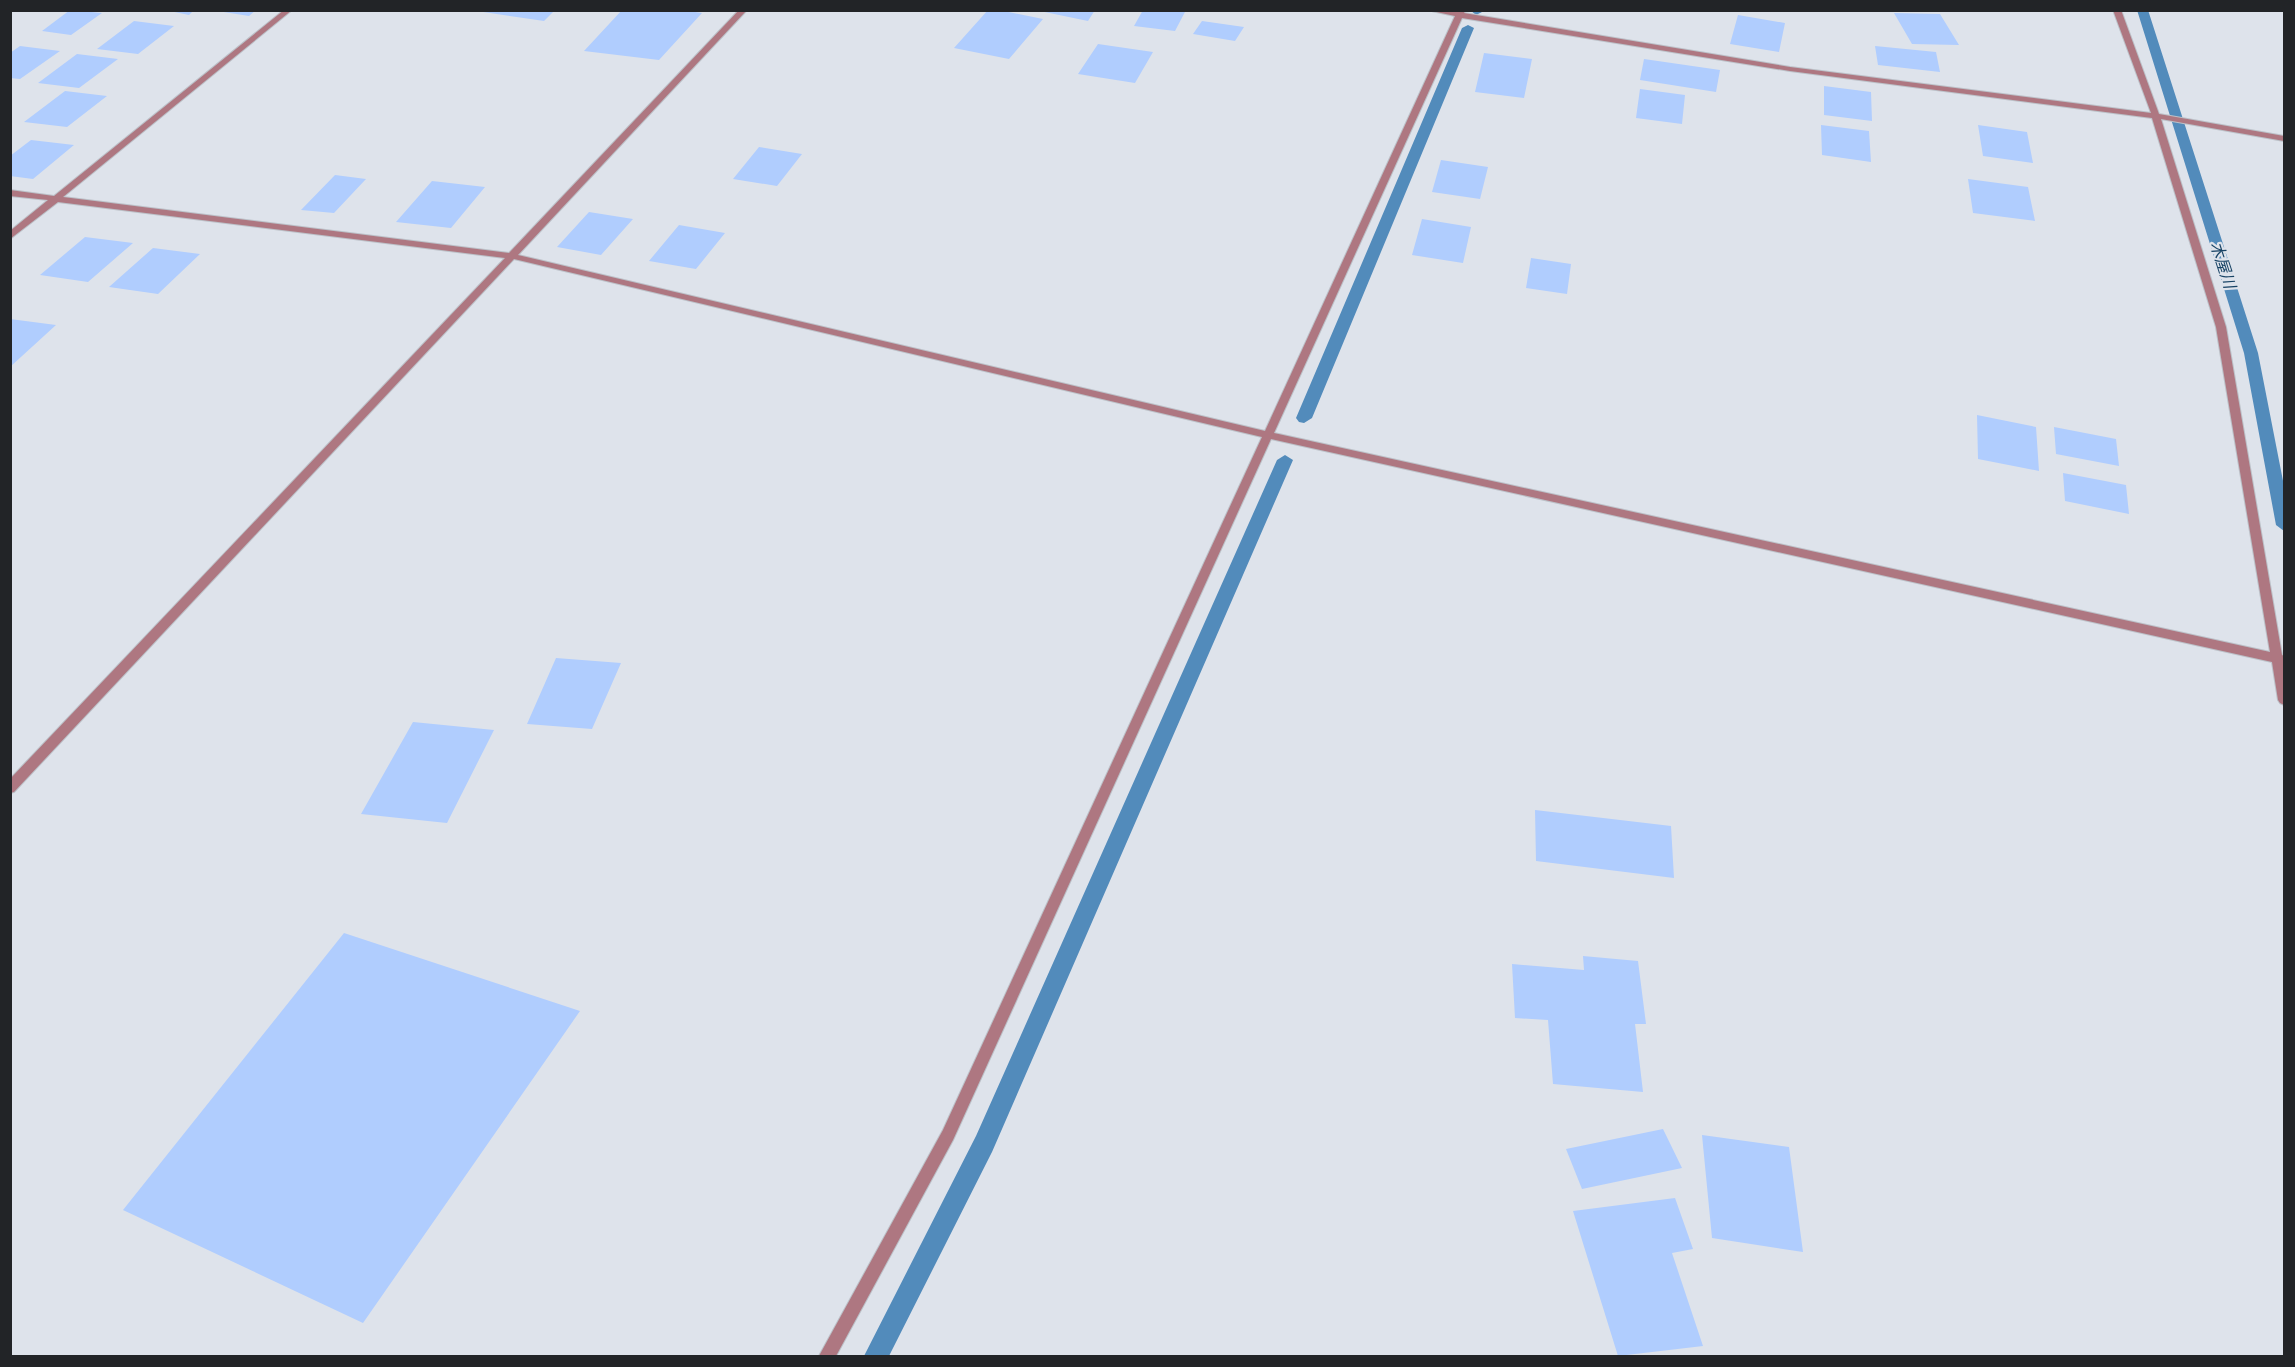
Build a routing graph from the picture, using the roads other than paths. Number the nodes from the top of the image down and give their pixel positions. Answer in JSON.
{"nodes":[{"id":1,"x":289,"y":10,"type":"edge"},
{"id":2,"x":744,"y":10,"type":"edge"},
{"id":3,"x":1430,"y":10,"type":"edge"},
{"id":4,"x":2117,"y":10,"type":"edge"},
{"id":5,"x":1460,"y":14,"type":"edge"},
{"id":6,"x":2160,"y":116,"type":"junction"},
{"id":7,"x":2284,"y":138,"type":"edge"},
{"id":8,"x":10,"y":193,"type":"edge"},
{"id":9,"x":57,"y":199,"type":"junction"},
{"id":10,"x":10,"y":236,"type":"edge"},
{"id":11,"x":511,"y":256,"type":"junction"},
{"id":12,"x":1269,"y":435,"type":"junction"},
{"id":13,"x":2281,"y":660,"type":"edge"},
{"id":14,"x":2284,"y":700,"type":"edge"},
{"id":15,"x":10,"y":788,"type":"edge"},
{"id":16,"x":827,"y":1356,"type":"edge"}],
"edges":[{"from":1,"to":9,"type":"street"},
{"from":2,"to":11,"type":"street"},
{"from":3,"to":5,"type":"street"},
{"from":4,"to":6,"type":"street"},
{"from":5,"to":6,"type":"street"},
{"from":5,"to":12,"type":"street"},
{"from":6,"to":7,"type":"street"},
{"from":6,"to":13,"type":"street"},
{"from":8,"to":9,"type":"street"},
{"from":9,"to":10,"type":"street"},
{"from":9,"to":11,"type":"street"},
{"from":11,"to":12,"type":"street"},
{"from":11,"to":15,"type":"street"},
{"from":12,"to":13,"type":"street"},
{"from":12,"to":16,"type":"street"},
{"from":13,"to":14,"type":"street"}]}
